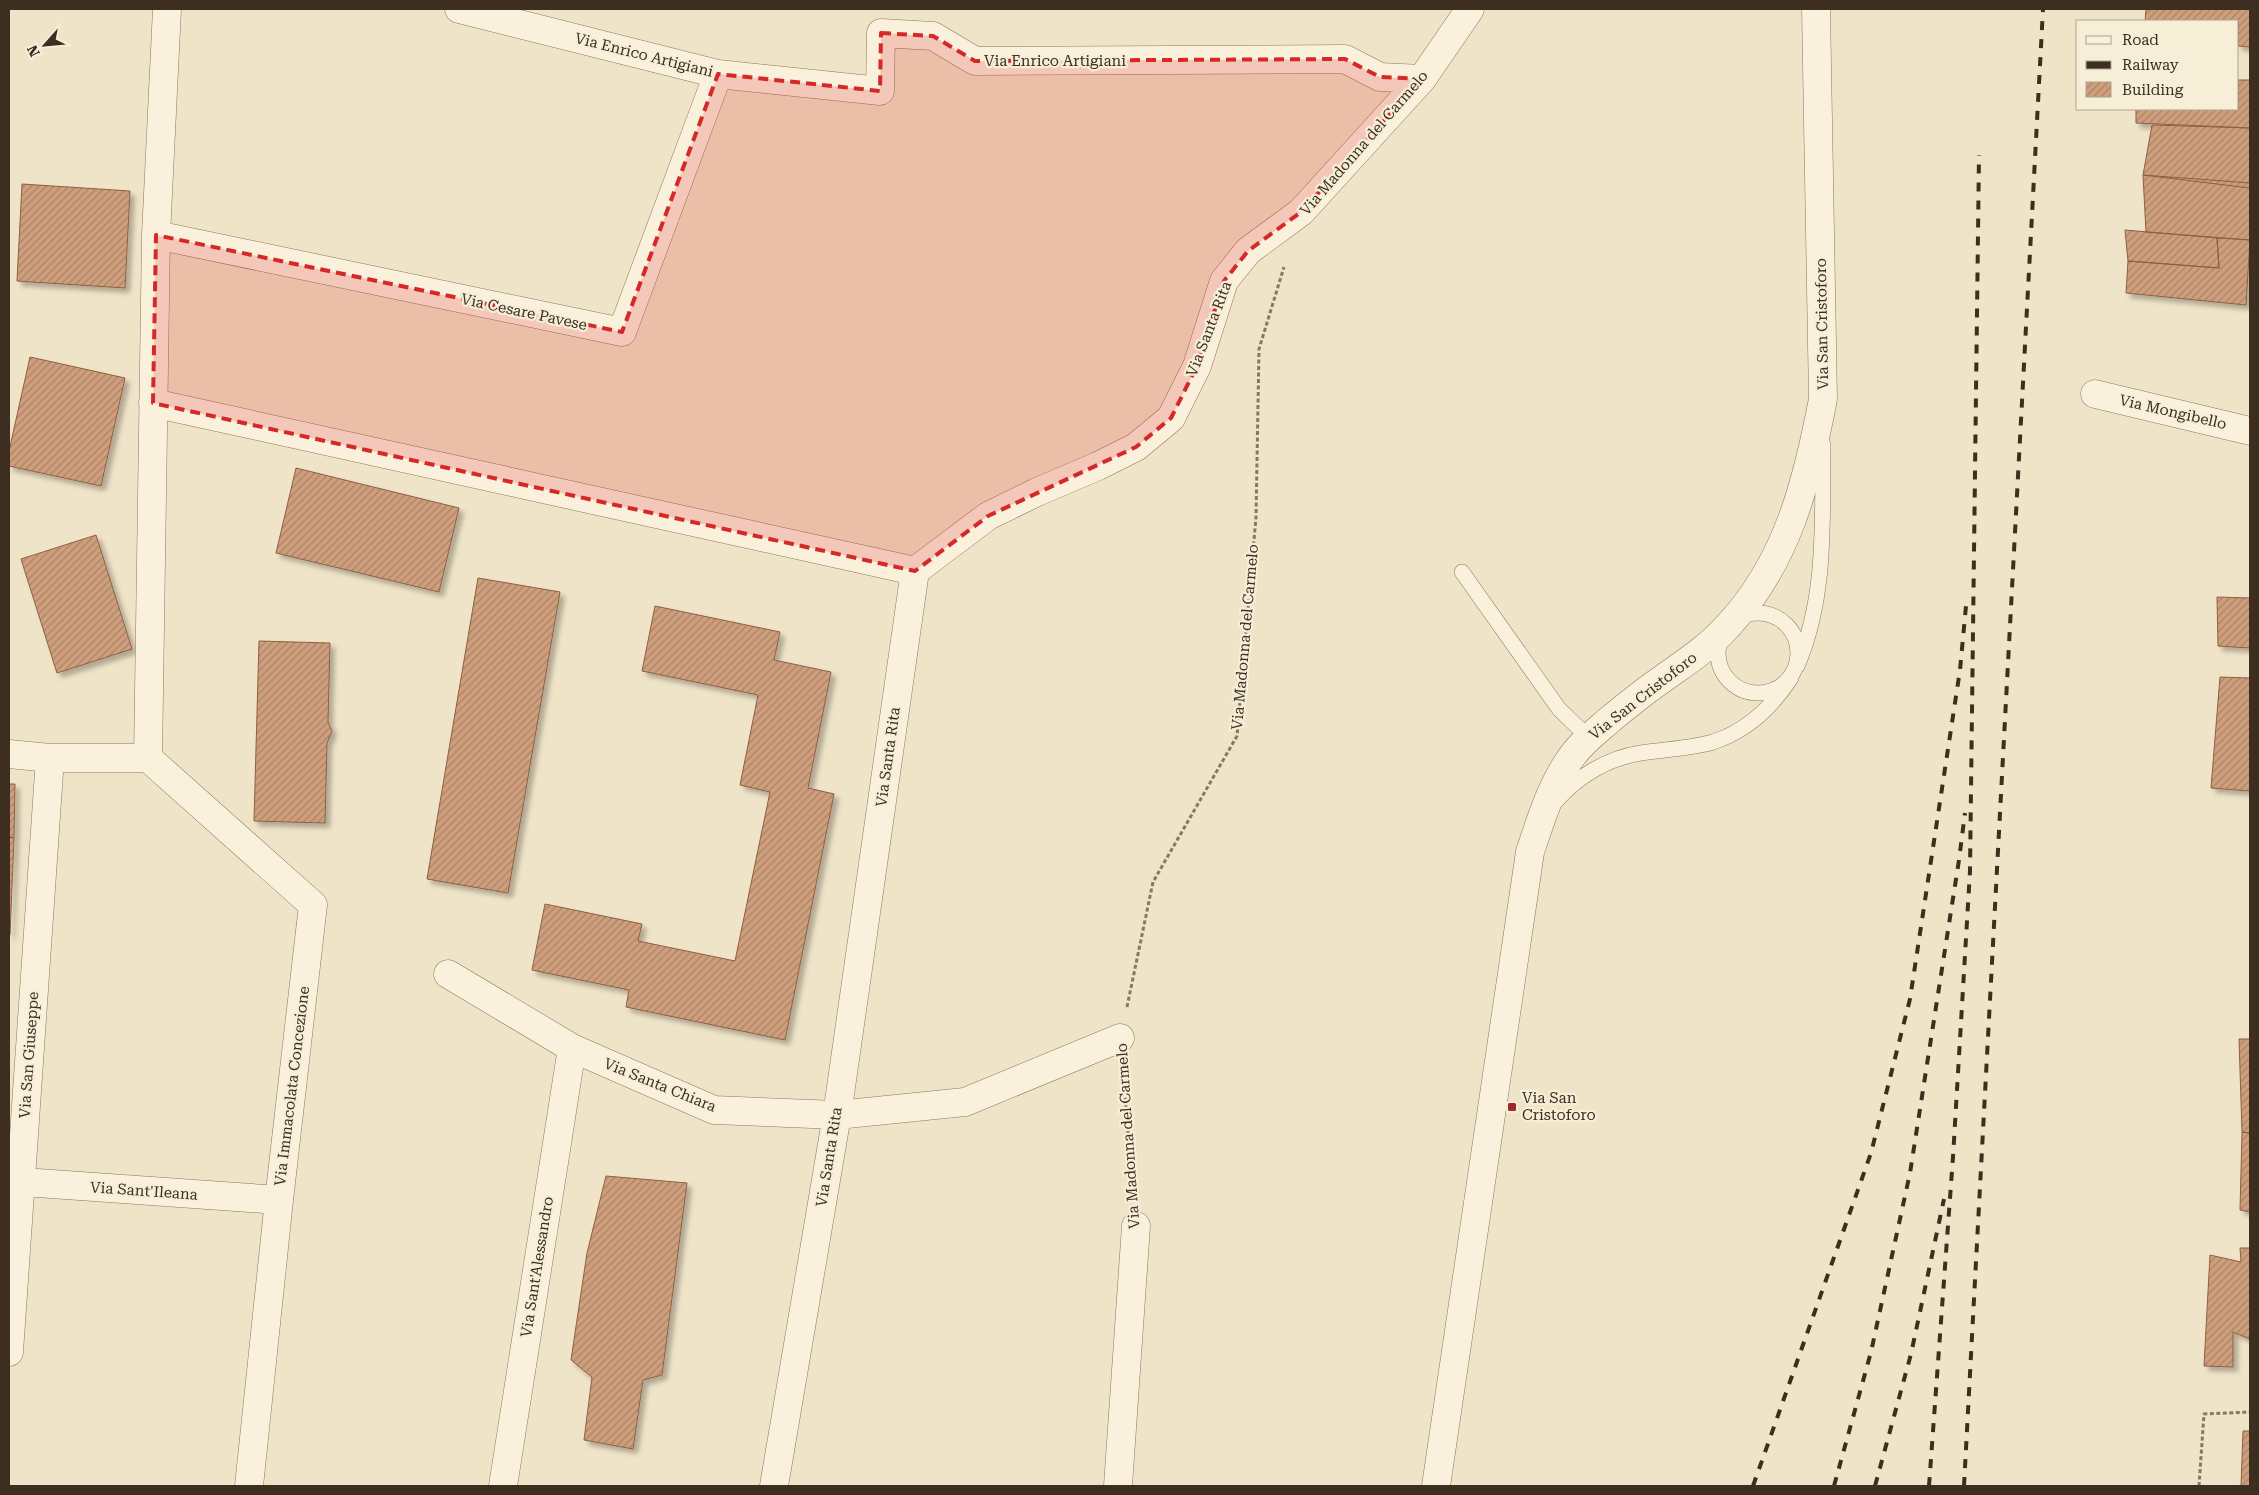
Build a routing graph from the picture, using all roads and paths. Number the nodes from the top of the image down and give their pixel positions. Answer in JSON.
{"nodes":[{"id":1,"x":167,"y":9,"type":"edge"},
{"id":2,"x":459,"y":9,"type":"edge"},
{"id":3,"x":1470,"y":9,"type":"edge"},
{"id":4,"x":1816,"y":9,"type":"edge"},
{"id":5,"x":881,"y":21,"type":"edge"},
{"id":6,"x":718,"y":74,"type":"junction"},
{"id":7,"x":1422,"y":79,"type":"junction"},
{"id":8,"x":1301,"y":212,"type":"junction"},
{"id":9,"x":156,"y":235,"type":"junction"},
{"id":10,"x":2095,"y":394,"type":"dead end"},
{"id":11,"x":1823,"y":399,"type":"junction"},
{"id":12,"x":153,"y":403,"type":"junction"},
{"id":13,"x":2250,"y":431,"type":"edge"},
{"id":14,"x":915,"y":571,"type":"junction"},
{"id":15,"x":1462,"y":572,"type":"dead end"},
{"id":16,"x":1725,"y":629,"type":"junction"},
{"id":17,"x":1794,"y":672,"type":"junction"},
{"id":18,"x":1588,"y":738,"type":"junction"},
{"id":19,"x":9,"y":754,"type":"edge"},
{"id":20,"x":50,"y":758,"type":"junction"},
{"id":21,"x":148,"y":758,"type":"junction"},
{"id":22,"x":1540,"y":822,"type":"junction"},
{"id":23,"x":448,"y":974,"type":"dead end"},
{"id":24,"x":1120,"y":1038,"type":"junction"},
{"id":25,"x":572,"y":1048,"type":"junction"},
{"id":26,"x":836,"y":1114,"type":"junction"},
{"id":27,"x":14,"y":1182,"type":"edge"},
{"id":28,"x":279,"y":1200,"type":"junction"},
{"id":29,"x":1136,"y":1226,"type":"joint"},
{"id":30,"x":9,"y":1352,"type":"edge"},
{"id":31,"x":2250,"y":1412,"type":"edge"},
{"id":32,"x":249,"y":1486,"type":"edge"},
{"id":33,"x":503,"y":1486,"type":"edge"},
{"id":34,"x":774,"y":1486,"type":"edge"},
{"id":35,"x":1118,"y":1486,"type":"edge"},
{"id":36,"x":1436,"y":1486,"type":"edge"},
{"id":37,"x":2199,"y":1486,"type":"edge"}],
"edges":[{"from":1,"to":9,"type":"street"},
{"from":2,"to":6,"type":"street","name":"Via Enrico Artigiani"},
{"from":3,"to":7,"type":"street","name":"Via Madonna del Carmelo"},
{"from":4,"to":11,"type":"street","name":"Via San Cristoforo"},
{"from":5,"to":6,"type":"street","name":"Via Enrico Artigiani"},
{"from":5,"to":7,"type":"street","name":"Via Enrico Artigiani"},
{"from":6,"to":9,"type":"street","name":"Via Cesare Pavese"},
{"from":7,"to":8,"type":"street","name":"Via Madonna del Carmelo"},
{"from":8,"to":14,"type":"street","name":"Via Santa Rita"},
{"from":8,"to":24,"type":"path","name":"Via Madonna del Carmelo"},
{"from":9,"to":12,"type":"street"},
{"from":10,"to":13,"type":"street","name":"Via Mongibello"},
{"from":11,"to":16,"type":"street","name":"Via San Cristoforo"},
{"from":11,"to":17,"type":"lane"},
{"from":12,"to":14,"type":"street"},
{"from":12,"to":21,"type":"street"},
{"from":14,"to":26,"type":"street","name":"Via Santa Rita"},
{"from":15,"to":18,"type":"lane"},
{"from":16,"to":17,"type":"lane"},
{"from":16,"to":17,"type":"lane"},
{"from":16,"to":18,"type":"street","name":"Via San Cristoforo"},
{"from":17,"to":22,"type":"lane"},
{"from":18,"to":22,"type":"street","name":"Via San Cristoforo"},
{"from":19,"to":20,"type":"street"},
{"from":20,"to":21,"type":"street"},
{"from":20,"to":27,"type":"street","name":"Via San Giuseppe"},
{"from":21,"to":28,"type":"street","name":"Via Immacolata Concezione"},
{"from":22,"to":36,"type":"street","name":"Via San Cristoforo"},
{"from":23,"to":25,"type":"street","name":"Via Santa Chiara"},
{"from":24,"to":26,"type":"street","name":"Via Santa Chiara"},
{"from":24,"to":29,"type":"path","name":"Via Madonna del Carmelo"},
{"from":25,"to":26,"type":"street","name":"Via Santa Chiara"},
{"from":25,"to":33,"type":"street","name":"Via Sant'Alessandro"},
{"from":26,"to":34,"type":"street","name":"Via Santa Rita"},
{"from":27,"to":28,"type":"street","name":"Via Sant'Ileana"},
{"from":27,"to":30,"type":"street","name":"Via San Giuseppe"},
{"from":28,"to":32,"type":"street","name":"Via Immacolata Concezione"},
{"from":29,"to":35,"type":"street","name":"Via Madonna del Carmelo"},
{"from":31,"to":37,"type":"path"}]}
